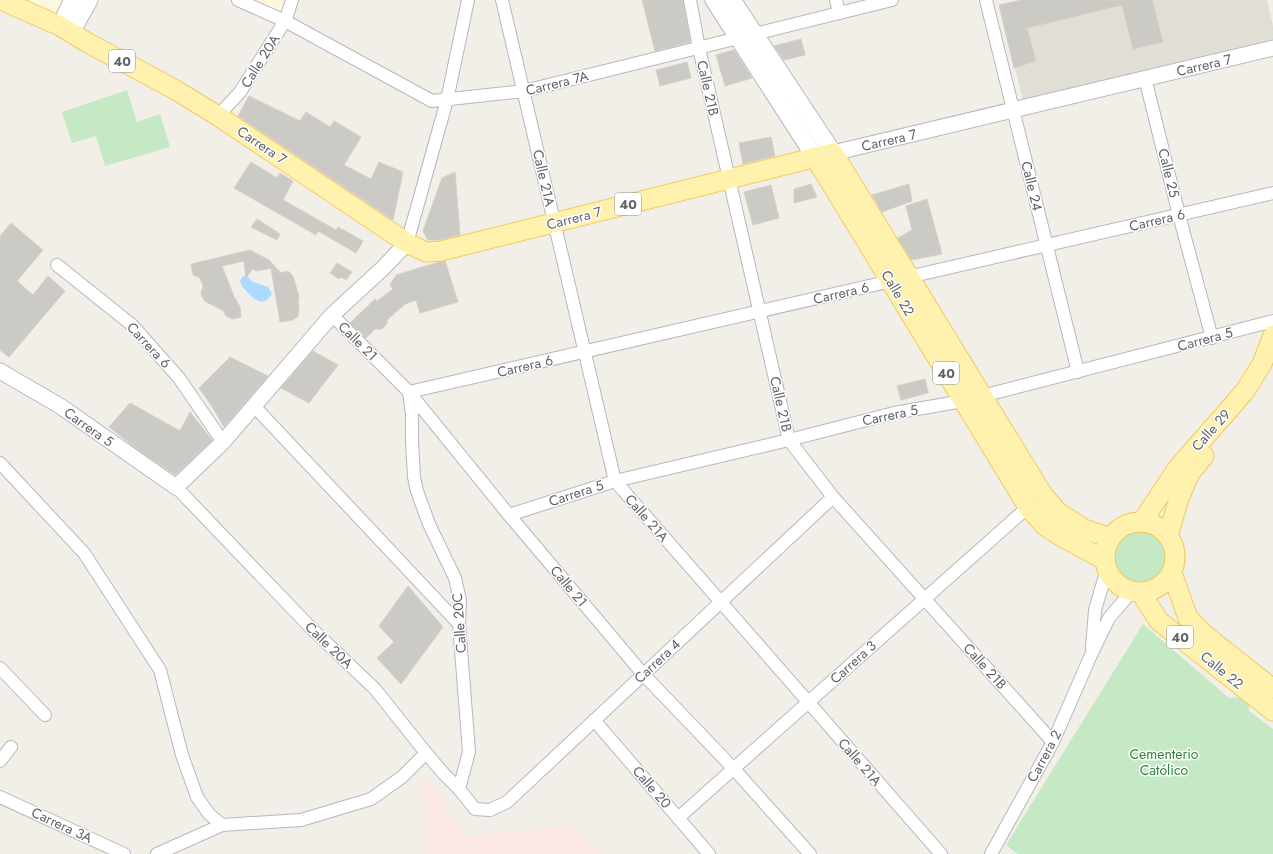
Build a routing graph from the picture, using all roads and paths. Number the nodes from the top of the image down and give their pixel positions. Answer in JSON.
{"nodes":[{"id":1,"x":1,"y":0,"type":"edge"},
{"id":2,"x":73,"y":0,"type":"edge"},
{"id":3,"x":89,"y":0,"type":"edge"},
{"id":4,"x":238,"y":0,"type":"edge"},
{"id":5,"x":292,"y":0,"type":"edge"},
{"id":6,"x":468,"y":0,"type":"edge"},
{"id":7,"x":502,"y":0,"type":"edge"},
{"id":8,"x":690,"y":0,"type":"edge"},
{"id":9,"x":714,"y":0,"type":"edge"},
{"id":10,"x":732,"y":0,"type":"edge"},
{"id":11,"x":836,"y":0,"type":"edge"},
{"id":12,"x":892,"y":0,"type":"edge"},
{"id":13,"x":986,"y":0,"type":"edge"},
{"id":14,"x":839,"y":13,"type":"junction"},
{"id":15,"x":285,"y":22,"type":"junction"},
{"id":16,"x":65,"y":29,"type":"junction"},
{"id":17,"x":746,"y":36,"type":"junction"},
{"id":18,"x":699,"y":48,"type":"junction"},
{"id":19,"x":1273,"y":48,"type":"edge"},
{"id":20,"x":1146,"y":78,"type":"junction"},
{"id":21,"x":524,"y":91,"type":"junction"},
{"id":22,"x":447,"y":100,"type":"junction"},
{"id":23,"x":1013,"y":110,"type":"junction"},
{"id":24,"x":218,"y":116,"type":"junction"},
{"id":25,"x":824,"y":155,"type":"junction"},
{"id":26,"x":729,"y":179,"type":"junction"},
{"id":27,"x":1273,"y":193,"type":"edge"},
{"id":28,"x":1179,"y":215,"type":"junction"},
{"id":29,"x":554,"y":223,"type":"junction"},
{"id":30,"x":407,"y":243,"type":"junction"},
{"id":31,"x":1047,"y":245,"type":"junction"},
{"id":32,"x":57,"y":265,"type":"dead end"},
{"id":33,"x":900,"y":279,"type":"junction"},
{"id":34,"x":759,"y":311,"type":"junction"},
{"id":35,"x":332,"y":316,"type":"junction"},
{"id":36,"x":1273,"y":322,"type":"edge"},
{"id":37,"x":1273,"y":335,"type":"edge"},
{"id":38,"x":1212,"y":338,"type":"junction"},
{"id":39,"x":584,"y":352,"type":"junction"},
{"id":40,"x":1273,"y":366,"type":"edge"},
{"id":41,"x":0,"y":371,"type":"edge"},
{"id":42,"x":1078,"y":372,"type":"junction"},
{"id":43,"x":409,"y":392,"type":"junction"},
{"id":44,"x":982,"y":396,"type":"junction"},
{"id":45,"x":963,"y":401,"type":"junction"},
{"id":46,"x":254,"y":407,"type":"junction"},
{"id":47,"x":789,"y":440,"type":"junction"},
{"id":48,"x":222,"y":442,"type":"junction"},
{"id":49,"x":0,"y":463,"type":"edge"},
{"id":50,"x":615,"y":481,"type":"junction"},
{"id":51,"x":176,"y":487,"type":"junction"},
{"id":52,"x":833,"y":497,"type":"junction"},
{"id":53,"x":1028,"y":507,"type":"junction"},
{"id":54,"x":509,"y":515,"type":"junction"},
{"id":55,"x":1142,"y":522,"type":"junction"},
{"id":56,"x":1168,"y":536,"type":"junction"},
{"id":57,"x":1111,"y":538,"type":"junction"},
{"id":58,"x":1106,"y":564,"type":"junction"},
{"id":59,"x":1172,"y":573,"type":"junction"},
{"id":60,"x":1136,"y":592,"type":"junction"},
{"id":61,"x":924,"y":598,"type":"junction"},
{"id":62,"x":720,"y":602,"type":"junction"},
{"id":63,"x":459,"y":624,"type":"junction"},
{"id":64,"x":1091,"y":655,"type":"junction"},
{"id":65,"x":0,"y":668,"type":"edge"},
{"id":66,"x":644,"y":674,"type":"junction"},
{"id":67,"x":1273,"y":689,"type":"edge"},
{"id":68,"x":808,"y":702,"type":"junction"},
{"id":69,"x":1273,"y":711,"type":"edge"},
{"id":70,"x":45,"y":715,"type":"dead end"},
{"id":71,"x":594,"y":720,"type":"junction"},
{"id":72,"x":1054,"y":742,"type":"junction"},
{"id":73,"x":11,"y":748,"type":"dead end"},
{"id":74,"x":426,"y":753,"type":"junction"},
{"id":75,"x":0,"y":761,"type":"edge"},
{"id":76,"x":733,"y":768,"type":"junction"},
{"id":77,"x":459,"y":789,"type":"junction"},
{"id":78,"x":0,"y":797,"type":"edge"},
{"id":79,"x":475,"y":809,"type":"joint"},
{"id":80,"x":678,"y":818,"type":"junction"},
{"id":81,"x":222,"y":825,"type":"junction"},
{"id":82,"x":124,"y":854,"type":"edge"},
{"id":83,"x":157,"y":854,"type":"edge"},
{"id":84,"x":709,"y":854,"type":"edge"},
{"id":85,"x":810,"y":854,"type":"edge"},
{"id":86,"x":941,"y":854,"type":"edge"},
{"id":87,"x":991,"y":854,"type":"edge"}],
"edges":[{"from":1,"to":16,"type":"main road","name":"Carrera 7","number":"40"},
{"from":2,"to":16,"type":"main road"},
{"from":3,"to":16,"type":"main road"},
{"from":4,"to":15,"type":"street","name":"Carrera 7A"},
{"from":5,"to":15,"type":"street","name":"Calle 20A"},
{"from":6,"to":22,"type":"street"},
{"from":7,"to":21,"type":"street","name":"Calle 21A"},
{"from":8,"to":18,"type":"street","name":"Calle 21B"},
{"from":9,"to":17,"type":"main road","name":"Calle 22"},
{"from":10,"to":17,"type":"main road","name":"Calle 22"},
{"from":11,"to":14,"type":"street"},
{"from":12,"to":14,"type":"street","name":"Carrera 7A"},
{"from":13,"to":23,"type":"street","name":"Calle 24"},
{"from":14,"to":17,"type":"street","name":"Carrera 7A"},
{"from":15,"to":22,"type":"street","name":"Carrera 7A"},
{"from":15,"to":24,"type":"street","name":"Calle 20A"},
{"from":16,"to":24,"type":"main road","name":"Carrera 7","number":"40"},
{"from":17,"to":18,"type":"street","name":"Carrera 7A"},
{"from":17,"to":25,"type":"main road","name":"Calle 22"},
{"from":18,"to":21,"type":"street","name":"Carrera 7A"},
{"from":18,"to":26,"type":"street","name":"Calle 21B"},
{"from":19,"to":20,"type":"street","name":"Carrera 7"},
{"from":20,"to":23,"type":"street","name":"Carrera 7"},
{"from":20,"to":28,"type":"street","name":"Calle 25"},
{"from":21,"to":22,"type":"street","name":"Carrera 7A"},
{"from":21,"to":29,"type":"street","name":"Calle 21A"},
{"from":22,"to":30,"type":"street"},
{"from":23,"to":25,"type":"street","name":"Carrera 7"},
{"from":23,"to":31,"type":"street","name":"Calle 24"},
{"from":24,"to":30,"type":"main road","name":"Carrera 7","number":"40"},
{"from":25,"to":26,"type":"main road","name":"Carrera 7","number":"40"},
{"from":25,"to":33,"type":"main road","name":"Calle 22","number":"40"},
{"from":26,"to":29,"type":"main road","name":"Carrera 7","number":"40"},
{"from":26,"to":34,"type":"street","name":"Calle 21B"},
{"from":27,"to":28,"type":"street","name":"Carrera 6"},
{"from":28,"to":31,"type":"street","name":"Carrera 6"},
{"from":28,"to":38,"type":"street","name":"Calle 25"},
{"from":29,"to":30,"type":"main road","name":"Carrera 7","number":"40"},
{"from":29,"to":39,"type":"street","name":"Calle 21A"},
{"from":30,"to":35,"type":"street"},
{"from":31,"to":33,"type":"street","name":"Carrera 6"},
{"from":31,"to":42,"type":"street","name":"Calle 24"},
{"from":32,"to":48,"type":"street","name":"Carrera 6"},
{"from":33,"to":34,"type":"street","name":"Carrera 6"},
{"from":33,"to":44,"type":"main road","name":"Calle 22","number":"40"},
{"from":33,"to":45,"type":"main road","name":"Calle 22","number":"40"},
{"from":34,"to":39,"type":"street","name":"Carrera 6"},
{"from":34,"to":47,"type":"street","name":"Calle 21B"},
{"from":35,"to":43,"type":"street","name":"Calle 21"},
{"from":35,"to":46,"type":"street"},
{"from":36,"to":38,"type":"street","name":"Carrera 5"},
{"from":37,"to":55,"type":"main road","name":"Calle 29"},
{"from":38,"to":42,"type":"street","name":"Carrera 5"},
{"from":39,"to":43,"type":"street","name":"Carrera 6"},
{"from":39,"to":50,"type":"street","name":"Calle 21A"},
{"from":40,"to":56,"type":"main road","name":"Calle 29"},
{"from":41,"to":51,"type":"street","name":"Carrera 5"},
{"from":42,"to":44,"type":"street","name":"Carrera 5"},
{"from":43,"to":54,"type":"street","name":"Calle 21"},
{"from":43,"to":63,"type":"street","name":"Calle 20C"},
{"from":44,"to":45,"type":"street","name":"Carrera 5"},
{"from":44,"to":57,"type":"main road","name":"Calle 22","number":"40"},
{"from":45,"to":47,"type":"street","name":"Carrera 5"},
{"from":45,"to":53,"type":"main road","name":"Calle 22","number":"40"},
{"from":46,"to":48,"type":"street"},
{"from":46,"to":63,"type":"street"},
{"from":47,"to":50,"type":"street","name":"Carrera 5"},
{"from":47,"to":52,"type":"street","name":"Calle 21B"},
{"from":48,"to":51,"type":"street"},
{"from":49,"to":81,"type":"street"},
{"from":50,"to":54,"type":"street","name":"Carrera 5"},
{"from":50,"to":62,"type":"street","name":"Calle 21A"},
{"from":51,"to":74,"type":"street","name":"Calle 20A"},
{"from":52,"to":61,"type":"street","name":"Calle 21B"},
{"from":52,"to":62,"type":"street","name":"Carrera 4"},
{"from":53,"to":58,"type":"main road","name":"Calle 22","number":"40"},
{"from":53,"to":61,"type":"street","name":"Carrera 3"},
{"from":54,"to":66,"type":"street","name":"Calle 21"},
{"from":55,"to":56,"type":"main road"},
{"from":55,"to":57,"type":"main road"},
{"from":56,"to":59,"type":"main road","number":"40"},
{"from":57,"to":58,"type":"main road"},
{"from":58,"to":60,"type":"main road","number":"40"},
{"from":58,"to":64,"type":"street","name":"Carrera 2"},
{"from":59,"to":60,"type":"main road"},
{"from":59,"to":67,"type":"main road","name":"Calle 22","number":"40"},
{"from":60,"to":64,"type":"street","name":"Carrera 2"},
{"from":60,"to":69,"type":"main road","name":"Calle 22","number":"40"},
{"from":61,"to":68,"type":"street","name":"Carrera 3"},
{"from":61,"to":72,"type":"street","name":"Calle 21B"},
{"from":62,"to":66,"type":"street","name":"Carrera 4"},
{"from":62,"to":68,"type":"street","name":"Calle 21A"},
{"from":63,"to":77,"type":"street","name":"Calle 20C"},
{"from":64,"to":72,"type":"street","name":"Carrera 2"},
{"from":65,"to":70,"type":"street"},
{"from":66,"to":71,"type":"street","name":"Carrera 4"},
{"from":66,"to":76,"type":"street","name":"Calle 21"},
{"from":68,"to":76,"type":"street","name":"Carrera 3"},
{"from":68,"to":86,"type":"street","name":"Calle 21A"},
{"from":71,"to":79,"type":"street","name":"Carrera 4"},
{"from":71,"to":80,"type":"street","name":"Calle 20"},
{"from":72,"to":87,"type":"street","name":"Carrera 2"},
{"from":73,"to":75,"type":"street"},
{"from":74,"to":77,"type":"street","name":"Calle 20A"},
{"from":74,"to":81,"type":"street"},
{"from":76,"to":80,"type":"street","name":"Carrera 3"},
{"from":76,"to":85,"type":"street","name":"Calle 21"},
{"from":77,"to":79,"type":"street","name":"Calle 20A"},
{"from":78,"to":82,"type":"street","name":"Carrera 3A"},
{"from":80,"to":84,"type":"street","name":"Calle 20"},
{"from":81,"to":83,"type":"street"}]}
